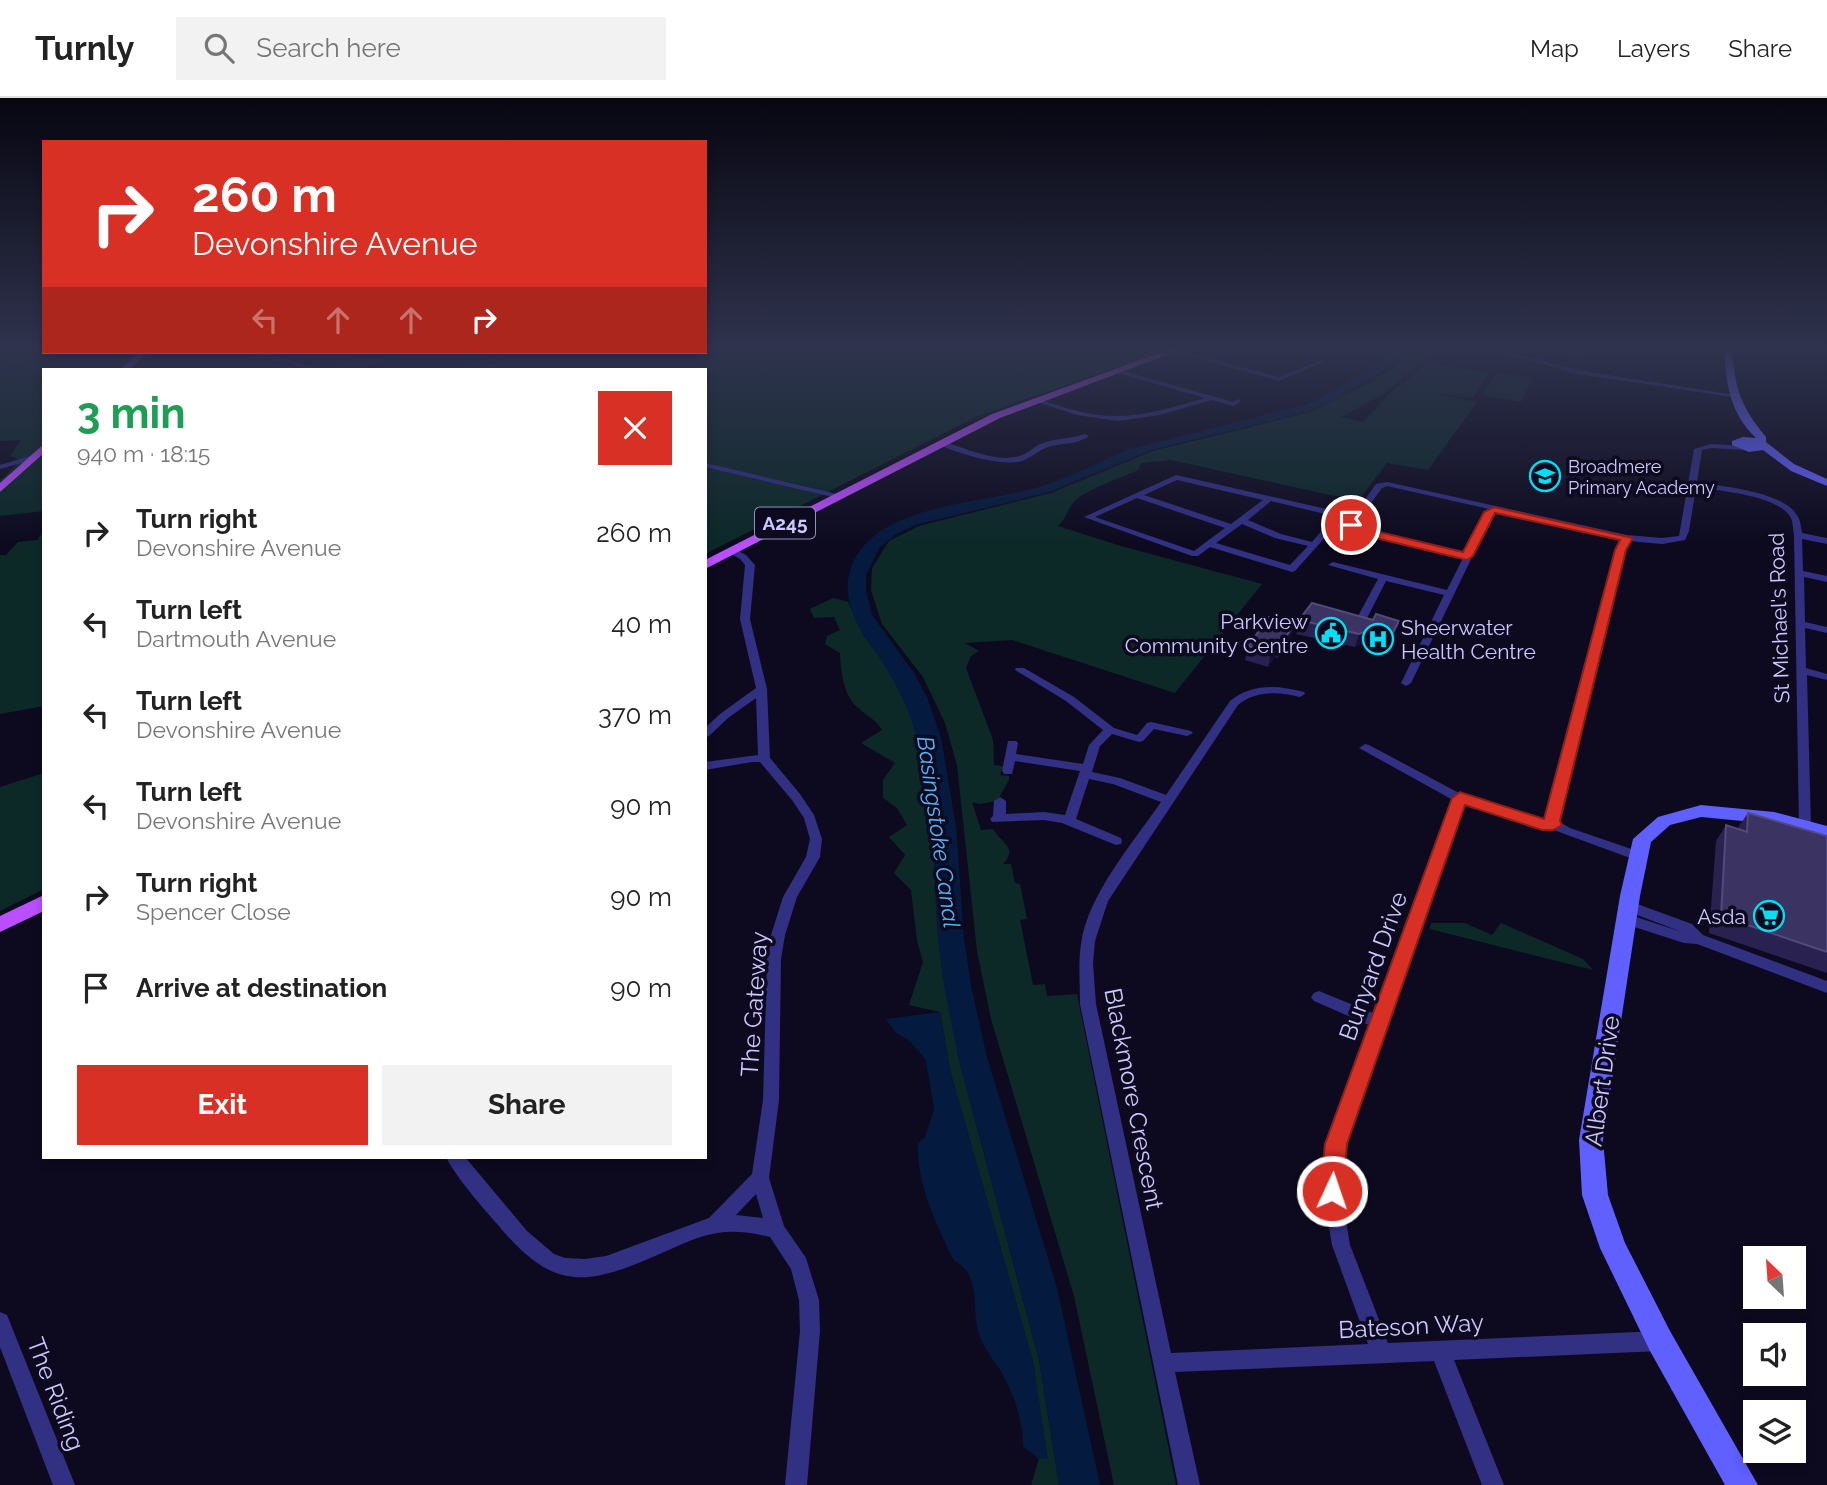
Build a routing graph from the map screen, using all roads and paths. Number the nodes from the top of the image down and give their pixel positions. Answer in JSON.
{"nodes":[{"id":1,"x":1002,"y":415,"type":"edge"},
{"id":2,"x":1083,"y":415,"type":"edge"},
{"id":3,"x":1146,"y":415,"type":"edge"},
{"id":4,"x":1742,"y":415,"type":"edge"},
{"id":5,"x":1085,"y":436,"type":"dead end"},
{"id":6,"x":940,"y":443,"type":"junction"},
{"id":7,"x":1754,"y":444,"type":"junction"},
{"id":8,"x":42,"y":449,"type":"edge"},
{"id":9,"x":33,"y":457,"type":"junction"},
{"id":10,"x":707,"y":465,"type":"edge"},
{"id":11,"x":0,"y":467,"type":"edge"},
{"id":12,"x":1827,"y":483,"type":"edge"},
{"id":13,"x":1693,"y":484,"type":"junction"},
{"id":14,"x":0,"y":489,"type":"edge"},
{"id":15,"x":841,"y":494,"type":"junction"},
{"id":16,"x":1136,"y":495,"type":"junction"},
{"id":17,"x":1269,"y":499,"type":"junction"},
{"id":18,"x":1494,"y":510,"type":"junction"},
{"id":19,"x":1240,"y":520,"type":"junction"},
{"id":20,"x":1335,"y":521,"type":"junction"},
{"id":21,"x":1351,"y":525,"type":"junction"},
{"id":22,"x":1229,"y":527,"type":"junction"},
{"id":23,"x":1798,"y":535,"type":"junction"},
{"id":24,"x":1627,"y":538,"type":"junction"},
{"id":25,"x":1392,"y":539,"type":"joint"},
{"id":26,"x":1827,"y":541,"type":"edge"},
{"id":27,"x":1208,"y":543,"type":"junction"},
{"id":28,"x":1314,"y":545,"type":"junction"},
{"id":29,"x":733,"y":551,"type":"junction"},
{"id":30,"x":1467,"y":556,"type":"junction"},
{"id":31,"x":707,"y":564,"type":"edge"},
{"id":32,"x":1333,"y":565,"type":"dead end"},
{"id":33,"x":1798,"y":573,"type":"junction"},
{"id":34,"x":1383,"y":578,"type":"junction"},
{"id":35,"x":1827,"y":579,"type":"edge"},
{"id":36,"x":1450,"y":594,"type":"junction"},
{"id":37,"x":1340,"y":617,"type":"edge"},
{"id":38,"x":1799,"y":624,"type":"junction"},
{"id":39,"x":1827,"y":630,"type":"edge"},
{"id":40,"x":1022,"y":670,"type":"dead end"},
{"id":41,"x":1802,"y":670,"type":"junction"},
{"id":42,"x":1827,"y":677,"type":"edge"},
{"id":43,"x":1042,"y":683,"type":"junction"},
{"id":44,"x":1406,"y":683,"type":"dead end"},
{"id":45,"x":762,"y":690,"type":"junction"},
{"id":46,"x":1031,"y":691,"type":"dead end"},
{"id":47,"x":1300,"y":694,"type":"dead end"},
{"id":48,"x":1110,"y":730,"type":"junction"},
{"id":49,"x":707,"y":732,"type":"edge"},
{"id":50,"x":1187,"y":733,"type":"dead end"},
{"id":51,"x":1012,"y":743,"type":"dead end"},
{"id":52,"x":1365,"y":748,"type":"dead end"},
{"id":53,"x":1011,"y":757,"type":"junction"},
{"id":54,"x":764,"y":759,"type":"junction"},
{"id":55,"x":707,"y":766,"type":"edge"},
{"id":56,"x":1008,"y":771,"type":"dead end"},
{"id":57,"x":1087,"y":772,"type":"junction"},
{"id":58,"x":1457,"y":797,"type":"junction"},
{"id":59,"x":1168,"y":800,"type":"junction"},
{"id":60,"x":1000,"y":801,"type":"dead end"},
{"id":61,"x":1069,"y":821,"type":"junction"},
{"id":62,"x":1553,"y":825,"type":"junction"},
{"id":63,"x":1805,"y":826,"type":"junction"},
{"id":64,"x":1827,"y":832,"type":"edge"},
{"id":65,"x":1116,"y":841,"type":"dead end"},
{"id":66,"x":1638,"y":856,"type":"junction"},
{"id":67,"x":42,"y":903,"type":"edge"},
{"id":68,"x":1628,"y":912,"type":"junction"},
{"id":69,"x":0,"y":925,"type":"edge"},
{"id":70,"x":1827,"y":987,"type":"edge"},
{"id":71,"x":1320,"y":997,"type":"dead end"},
{"id":72,"x":1378,"y":1021,"type":"junction"},
{"id":73,"x":457,"y":1159,"type":"edge"},
{"id":74,"x":760,"y":1178,"type":"junction"},
{"id":75,"x":714,"y":1225,"type":"junction"},
{"id":76,"x":776,"y":1230,"type":"junction"},
{"id":77,"x":0,"y":1322,"type":"edge"},
{"id":78,"x":1660,"y":1341,"type":"junction"},
{"id":79,"x":1440,"y":1351,"type":"junction"},
{"id":80,"x":1382,"y":1354,"type":"junction"},
{"id":81,"x":1163,"y":1363,"type":"junction"},
{"id":82,"x":64,"y":1485,"type":"edge"},
{"id":83,"x":796,"y":1485,"type":"edge"},
{"id":84,"x":1189,"y":1485,"type":"edge"},
{"id":85,"x":1493,"y":1485,"type":"edge"},
{"id":86,"x":1742,"y":1485,"type":"edge"}],
"edges":[{"from":1,"to":6,"type":"main road","number":"A245"},
{"from":2,"to":3,"type":"street"},
{"from":4,"to":7,"type":"street"},
{"from":5,"to":6,"type":"street"},
{"from":6,"to":15,"type":"main road","number":"A245"},
{"from":7,"to":12,"type":"street"},
{"from":7,"to":13,"type":"street"},
{"from":8,"to":9,"type":"main road"},
{"from":9,"to":11,"type":"street"},
{"from":9,"to":14,"type":"main road"},
{"from":10,"to":15,"type":"street"},
{"from":13,"to":23,"type":"street","name":"St Michael's Road"},
{"from":13,"to":24,"type":"street"},
{"from":15,"to":29,"type":"main road","number":"A245"},
{"from":16,"to":17,"type":"street"},
{"from":16,"to":22,"type":"street"},
{"from":16,"to":27,"type":"street"},
{"from":17,"to":19,"type":"street"},
{"from":17,"to":20,"type":"street"},
{"from":18,"to":21,"type":"street"},
{"from":18,"to":24,"type":"street"},
{"from":18,"to":30,"type":"street"},
{"from":19,"to":22,"type":"street"},
{"from":19,"to":28,"type":"street"},
{"from":20,"to":21,"type":"street"},
{"from":20,"to":28,"type":"street"},
{"from":21,"to":25,"type":"street"},
{"from":22,"to":27,"type":"street"},
{"from":23,"to":26,"type":"street"},
{"from":23,"to":33,"type":"street","name":"St Michael's Road"},
{"from":24,"to":62,"type":"street"},
{"from":25,"to":30,"type":"street"},
{"from":27,"to":28,"type":"street"},
{"from":29,"to":31,"type":"main road","number":"A245"},
{"from":29,"to":45,"type":"street"},
{"from":30,"to":36,"type":"street"},
{"from":32,"to":34,"type":"street"},
{"from":33,"to":35,"type":"street"},
{"from":33,"to":38,"type":"street","name":"St Michael's Road"},
{"from":34,"to":36,"type":"street"},
{"from":34,"to":37,"type":"street"},
{"from":36,"to":44,"type":"street"},
{"from":38,"to":39,"type":"street"},
{"from":38,"to":41,"type":"street","name":"St Michael's Road"},
{"from":40,"to":43,"type":"street"},
{"from":41,"to":42,"type":"street"},
{"from":41,"to":63,"type":"street","name":"St Michael's Road"},
{"from":43,"to":46,"type":"street"},
{"from":43,"to":48,"type":"street"},
{"from":45,"to":49,"type":"street"},
{"from":45,"to":54,"type":"street"},
{"from":47,"to":59,"type":"street","name":"Blackmore Crescent"},
{"from":48,"to":50,"type":"street"},
{"from":48,"to":57,"type":"street"},
{"from":51,"to":53,"type":"street"},
{"from":52,"to":58,"type":"street"},
{"from":53,"to":56,"type":"street"},
{"from":53,"to":57,"type":"street"},
{"from":54,"to":55,"type":"street"},
{"from":54,"to":74,"type":"street","name":"The Gateway"},
{"from":57,"to":59,"type":"street"},
{"from":57,"to":61,"type":"street"},
{"from":58,"to":62,"type":"street"},
{"from":58,"to":72,"type":"street","name":"Bunyard Drive"},
{"from":59,"to":81,"type":"street","name":"Blackmore Crescent"},
{"from":60,"to":61,"type":"street"},
{"from":61,"to":65,"type":"street"},
{"from":62,"to":66,"type":"street"},
{"from":63,"to":64,"type":"street","name":"Albert Drive"},
{"from":63,"to":66,"type":"street","name":"Albert Drive"},
{"from":66,"to":68,"type":"street","name":"Albert Drive"},
{"from":67,"to":69,"type":"main road"},
{"from":68,"to":70,"type":"street"},
{"from":68,"to":78,"type":"street","name":"Albert Drive"},
{"from":71,"to":72,"type":"street"},
{"from":72,"to":80,"type":"street","name":"Bunyard Drive"},
{"from":73,"to":75,"type":"street"},
{"from":74,"to":75,"type":"street"},
{"from":74,"to":76,"type":"street","name":"The Gateway"},
{"from":75,"to":76,"type":"street"},
{"from":76,"to":83,"type":"street","name":"The Gateway"},
{"from":77,"to":82,"type":"street","name":"The Riding"},
{"from":78,"to":79,"type":"street","name":"Bateson Way"},
{"from":78,"to":86,"type":"street","name":"Albert Drive"},
{"from":79,"to":80,"type":"street","name":"Bateson Way"},
{"from":79,"to":85,"type":"street"},
{"from":80,"to":81,"type":"street","name":"Bateson Way"},
{"from":81,"to":84,"type":"street","name":"Blackmore Crescent"}]}
